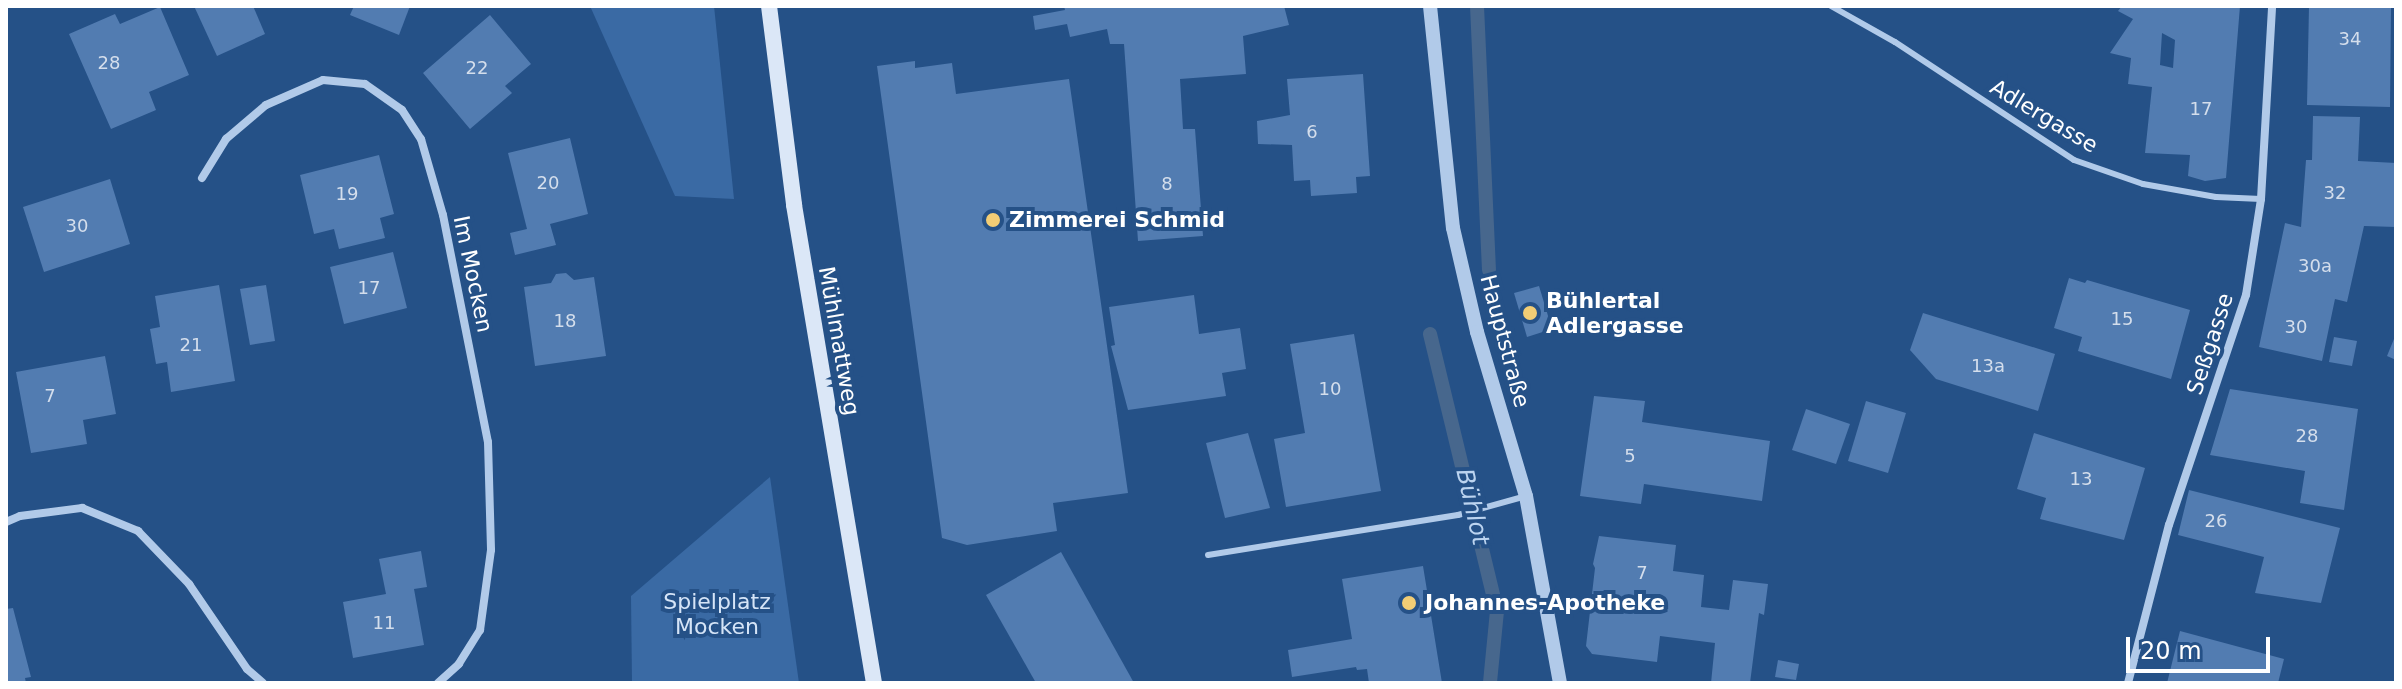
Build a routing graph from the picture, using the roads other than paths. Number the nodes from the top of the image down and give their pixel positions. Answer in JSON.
{"nodes":[{"id":1,"x":769,"y":6,"type":"edge"},
{"id":2,"x":1430,"y":6,"type":"edge"},
{"id":3,"x":1831,"y":6,"type":"edge"},
{"id":4,"x":2272,"y":6,"type":"edge"},
{"id":5,"x":202,"y":178,"type":"dead end"},
{"id":6,"x":2261,"y":199,"type":"junction"},
{"id":7,"x":1526,"y":496,"type":"junction"},
{"id":8,"x":6,"y":522,"type":"edge"},
{"id":9,"x":1208,"y":555,"type":"dead end"},
{"id":10,"x":263,"y":683,"type":"edge"},
{"id":11,"x":438,"y":683,"type":"edge"},
{"id":12,"x":874,"y":683,"type":"edge"},
{"id":13,"x":1560,"y":683,"type":"edge"},
{"id":14,"x":2128,"y":683,"type":"edge"}],
"edges":[{"from":1,"to":12,"type":"main road","name":"Mühlmattweg"},
{"from":2,"to":7,"type":"street","name":"Hauptstraße"},
{"from":3,"to":6,"type":"lane","name":"Adlergasse"},
{"from":4,"to":6,"type":"street","name":"Seßgasse"},
{"from":5,"to":11,"type":"street","name":"Im Mocken"},
{"from":6,"to":14,"type":"street","name":"Seßgasse"},
{"from":7,"to":9,"type":"lane"},
{"from":7,"to":13,"type":"street","name":"Hauptstraße"},
{"from":8,"to":10,"type":"street"}]}
